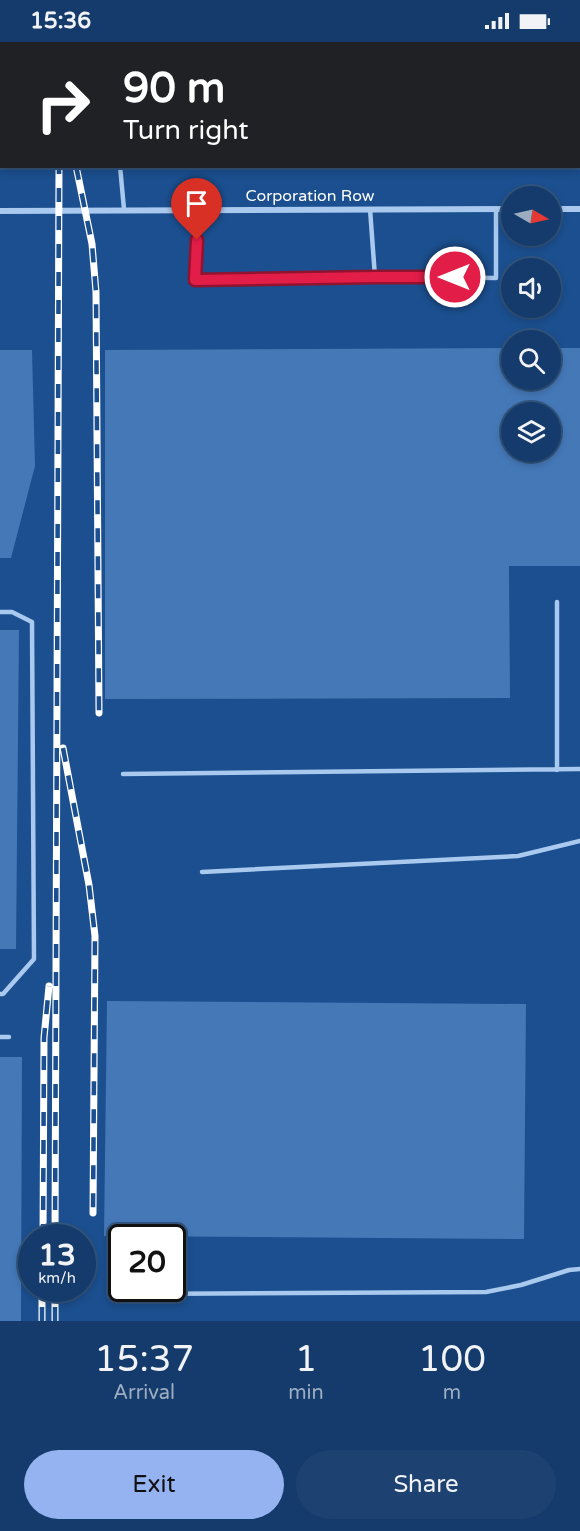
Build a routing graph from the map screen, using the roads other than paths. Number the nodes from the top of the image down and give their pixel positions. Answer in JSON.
{"nodes":[{"id":1,"x":120,"y":168,"type":"edge"},
{"id":2,"x":124,"y":209,"type":"junction"},
{"id":3,"x":197,"y":209,"type":"junction"},
{"id":4,"x":370,"y":209,"type":"junction"},
{"id":5,"x":496,"y":209,"type":"junction"},
{"id":6,"x":501,"y":209,"type":"edge"},
{"id":7,"x":561,"y":209,"type":"edge"},
{"id":8,"x":580,"y":209,"type":"edge"},
{"id":9,"x":0,"y":211,"type":"edge"},
{"id":10,"x":375,"y":277,"type":"junction"},
{"id":11,"x":557,"y":602,"type":"dead end"},
{"id":12,"x":0,"y":612,"type":"edge"},
{"id":13,"x":580,"y":769,"type":"edge"},
{"id":14,"x":558,"y":770,"type":"junction"},
{"id":15,"x":123,"y":774,"type":"dead end"},
{"id":16,"x":580,"y":841,"type":"edge"},
{"id":17,"x":202,"y":872,"type":"dead end"},
{"id":18,"x":0,"y":994,"type":"edge"},
{"id":19,"x":0,"y":1037,"type":"edge"},
{"id":20,"x":9,"y":1037,"type":"dead end"},
{"id":21,"x":580,"y":1269,"type":"edge"},
{"id":22,"x":186,"y":1294,"type":"edge"}],
"edges":[{"from":1,"to":2,"type":"lane"},
{"from":2,"to":3,"type":"street","name":"Corporation Row"},
{"from":2,"to":9,"type":"street","name":"Corporation Row"},
{"from":3,"to":4,"type":"street","name":"Corporation Row"},
{"from":3,"to":10,"type":"lane"},
{"from":4,"to":5,"type":"street","name":"Corporation Row"},
{"from":4,"to":10,"type":"lane"},
{"from":5,"to":6,"type":"street","name":"Corporation Row"},
{"from":5,"to":10,"type":"lane"},
{"from":7,"to":8,"type":"street"},
{"from":11,"to":14,"type":"lane"},
{"from":12,"to":18,"type":"lane"},
{"from":13,"to":14,"type":"lane"},
{"from":14,"to":15,"type":"lane"},
{"from":16,"to":17,"type":"lane"},
{"from":19,"to":20,"type":"lane"},
{"from":21,"to":22,"type":"lane"}]}
